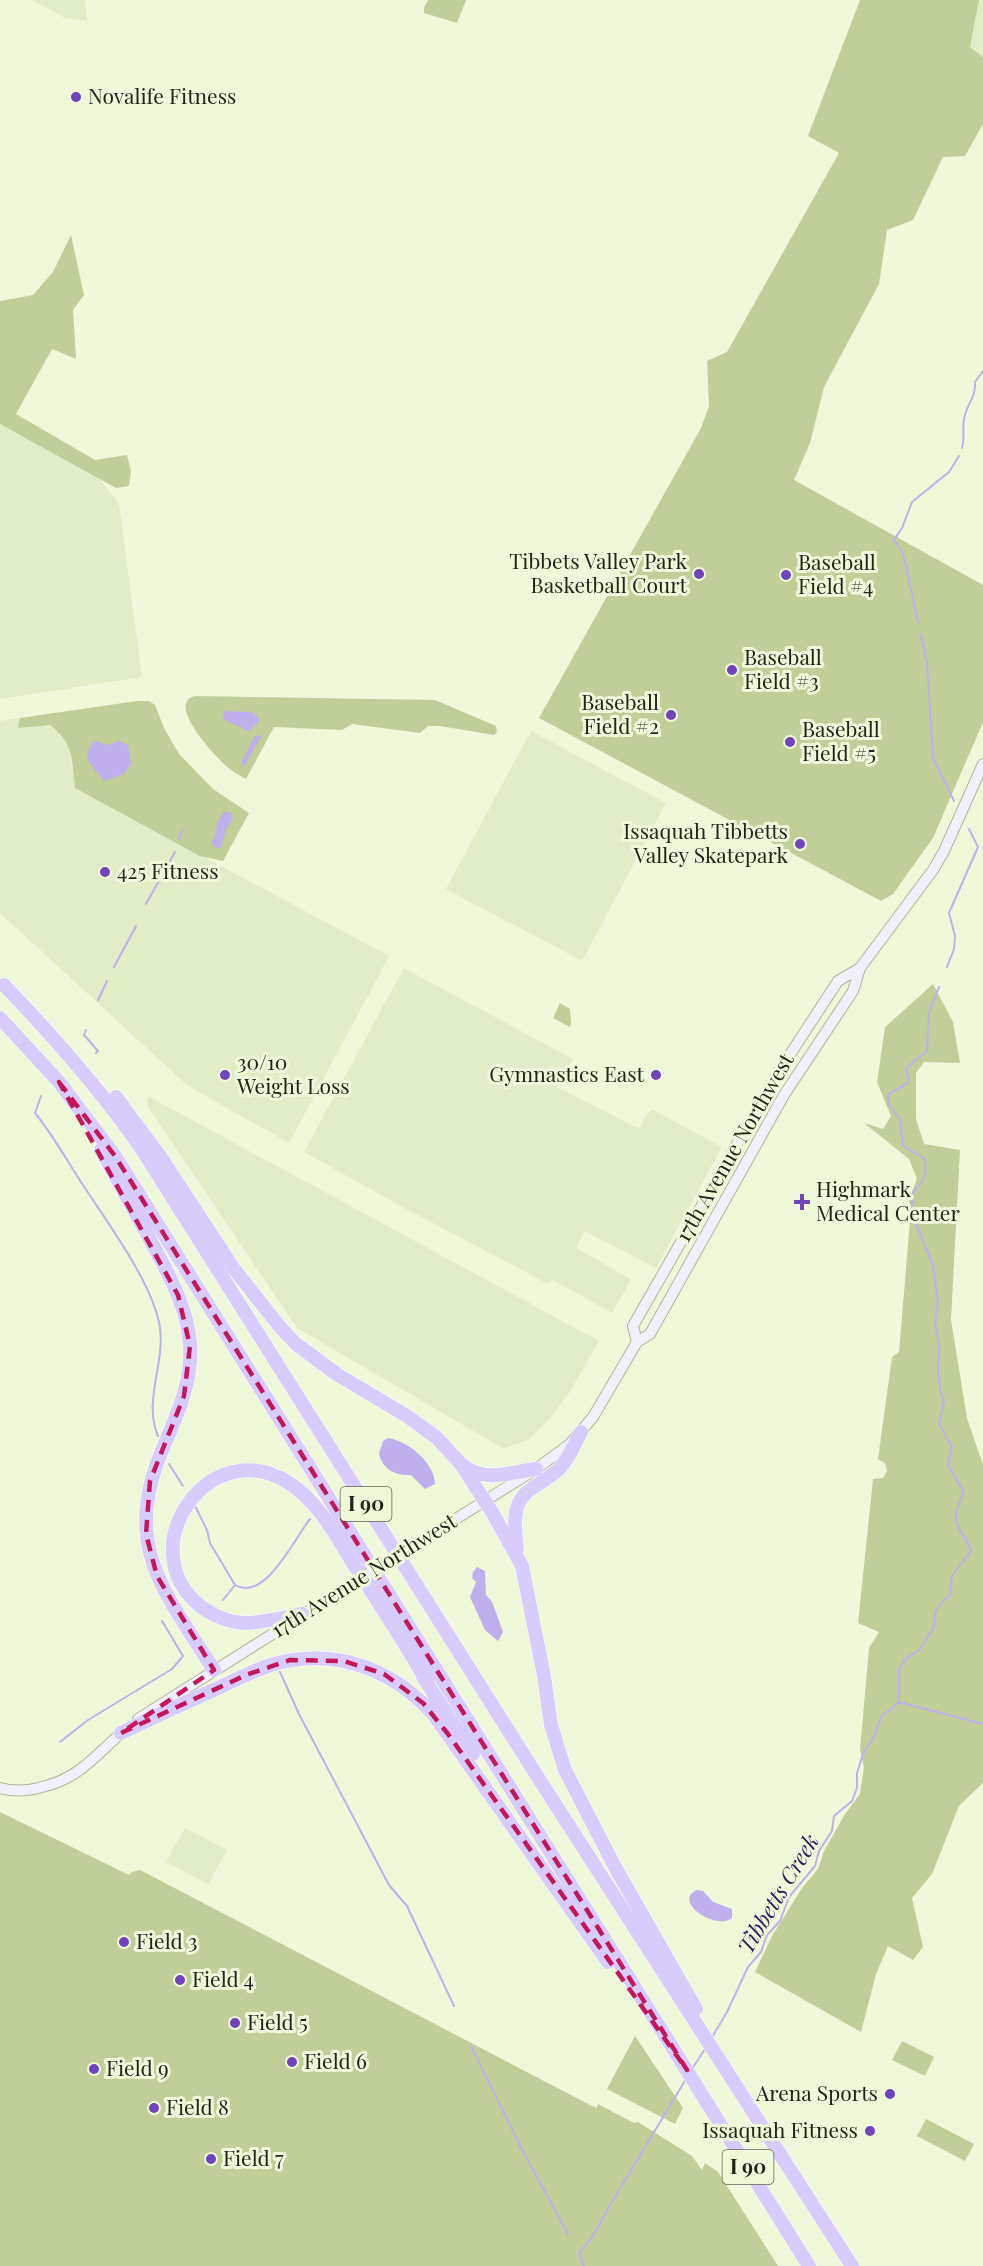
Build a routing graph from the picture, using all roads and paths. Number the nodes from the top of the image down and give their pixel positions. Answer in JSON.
{"nodes":[{"id":1,"x":983,"y":764,"type":"edge"},
{"id":2,"x":860,"y":968,"type":"junction"},
{"id":3,"x":2,"y":984,"type":"edge"},
{"id":4,"x":0,"y":1018,"type":"edge"},
{"id":5,"x":59,"y":1082,"type":"junction"},
{"id":6,"x":637,"y":1342,"type":"junction"},
{"id":7,"x":581,"y":1432,"type":"junction"},
{"id":8,"x":460,"y":1463,"type":"junction"},
{"id":9,"x":536,"y":1469,"type":"junction"},
{"id":10,"x":485,"y":1501,"type":"junction"},
{"id":11,"x":518,"y":1555,"type":"junction"},
{"id":12,"x":302,"y":1614,"type":"junction"},
{"id":13,"x":214,"y":1670,"type":"junction"},
{"id":14,"x":121,"y":1733,"type":"junction"},
{"id":15,"x":0,"y":1788,"type":"edge"},
{"id":16,"x":565,"y":1899,"type":"junction"},
{"id":17,"x":711,"y":2041,"type":"junction"},
{"id":18,"x":691,"y":2077,"type":"junction"},
{"id":19,"x":809,"y":2266,"type":"edge"},
{"id":20,"x":852,"y":2266,"type":"edge"}],
"edges":[{"from":1,"to":2,"type":"main road","name":"17th Avenue Northwest"},
{"from":2,"to":6,"type":"main road","name":"17th Avenue Northwest"},
{"from":2,"to":6,"type":"main road","name":"17th Avenue Northwest"},
{"from":3,"to":8,"type":"highway"},
{"from":3,"to":17,"type":"highway","number":"I 90"},
{"from":4,"to":5,"type":"highway","number":"I 90"},
{"from":5,"to":13,"type":"highway"},
{"from":5,"to":18,"type":"highway","number":"I 90"},
{"from":6,"to":7,"type":"main road","name":"17th Avenue Northwest"},
{"from":7,"to":9,"type":"main road","name":"17th Avenue Northwest"},
{"from":7,"to":11,"type":"highway"},
{"from":8,"to":9,"type":"highway"},
{"from":8,"to":10,"type":"highway"},
{"from":9,"to":10,"type":"main road","name":"17th Avenue Northwest"},
{"from":10,"to":11,"type":"highway"},
{"from":10,"to":12,"type":"main road","name":"17th Avenue Northwest","bridge":true},
{"from":11,"to":17,"type":"highway"},
{"from":12,"to":13,"type":"main road","name":"17th Avenue Northwest"},
{"from":12,"to":16,"type":"highway"},
{"from":13,"to":14,"type":"main road","name":"17th Avenue Northwest"},
{"from":14,"to":15,"type":"main road","name":"17th Avenue Northwest"},
{"from":14,"to":16,"type":"highway"},
{"from":16,"to":18,"type":"highway"},
{"from":17,"to":20,"type":"highway","number":"I 90"},
{"from":18,"to":19,"type":"highway","number":"I 90"}]}
